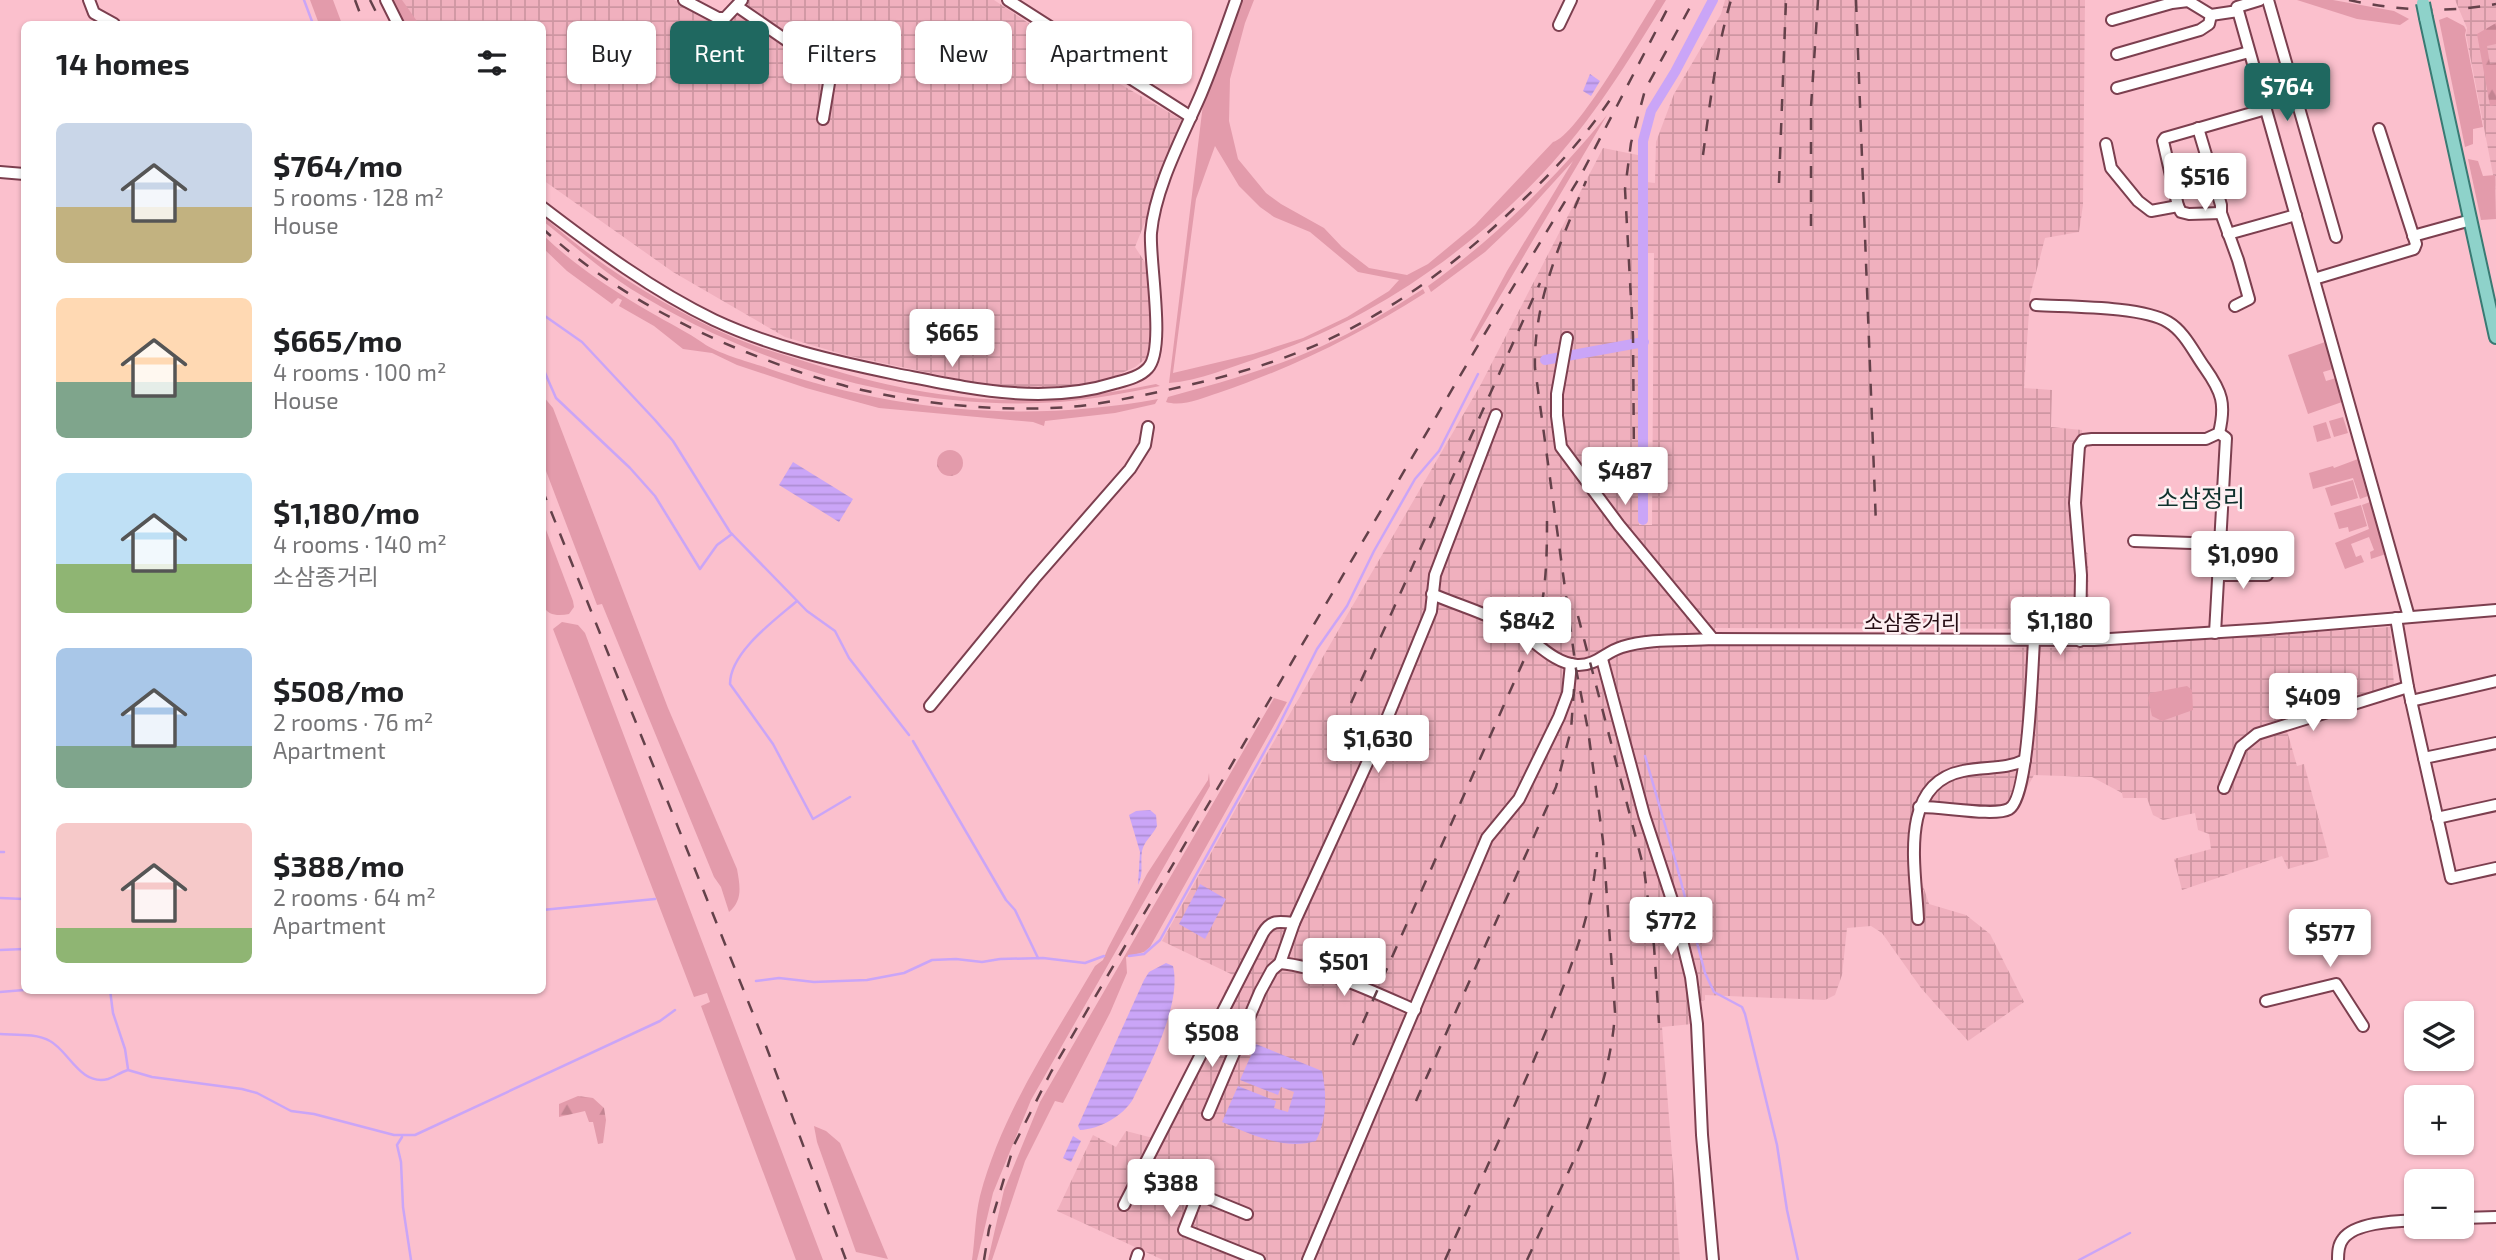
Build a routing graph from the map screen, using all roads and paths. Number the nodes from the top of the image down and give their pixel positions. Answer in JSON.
{"nodes":[{"id":1,"x":89,"y":0,"type":"edge"},
{"id":2,"x":386,"y":0,"type":"edge"},
{"id":3,"x":684,"y":0,"type":"edge"},
{"id":4,"x":1008,"y":0,"type":"edge"},
{"id":5,"x":1236,"y":0,"type":"edge"},
{"id":6,"x":1571,"y":0,"type":"edge"},
{"id":7,"x":2260,"y":0,"type":"edge"},
{"id":8,"x":2268,"y":0,"type":"edge"},
{"id":9,"x":2423,"y":2,"type":"edge"},
{"id":10,"x":740,"y":3,"type":"edge"},
{"id":11,"x":2238,"y":11,"type":"junction"},
{"id":12,"x":2211,"y":15,"type":"junction"},
{"id":13,"x":2112,"y":20,"type":"dead end"},
{"id":14,"x":109,"y":21,"type":"edge"},
{"id":15,"x":396,"y":21,"type":"edge"},
{"id":16,"x":1559,"y":25,"type":"dead end"},
{"id":17,"x":2249,"y":52,"type":"junction"},
{"id":18,"x":2117,"y":54,"type":"dead end"},
{"id":19,"x":2117,"y":88,"type":"dead end"},
{"id":20,"x":2266,"y":109,"type":"junction"},
{"id":21,"x":1191,"y":117,"type":"junction"},
{"id":22,"x":823,"y":119,"type":"dead end"},
{"id":23,"x":2198,"y":128,"type":"junction"},
{"id":24,"x":2379,"y":129,"type":"dead end"},
{"id":25,"x":2106,"y":144,"type":"dead end"},
{"id":26,"x":0,"y":172,"type":"edge"},
{"id":27,"x":21,"y":174,"type":"edge"},
{"id":28,"x":2178,"y":206,"type":"junction"},
{"id":29,"x":546,"y":210,"type":"edge"},
{"id":30,"x":2221,"y":213,"type":"junction"},
{"id":31,"x":2296,"y":215,"type":"junction"},
{"id":32,"x":2471,"y":220,"type":"junction"},
{"id":33,"x":2228,"y":234,"type":"junction"},
{"id":34,"x":2413,"y":236,"type":"junction"},
{"id":35,"x":2336,"y":237,"type":"dead end"},
{"id":36,"x":2314,"y":279,"type":"junction"},
{"id":37,"x":2036,"y":305,"type":"dead end"},
{"id":38,"x":2235,"y":306,"type":"dead end"},
{"id":39,"x":2496,"y":333,"type":"edge"},
{"id":40,"x":1567,"y":338,"type":"dead end"},
{"id":41,"x":1496,"y":415,"type":"dead end"},
{"id":42,"x":1148,"y":427,"type":"dead end"},
{"id":43,"x":2219,"y":433,"type":"junction"},
{"id":44,"x":2134,"y":541,"type":"dead end"},
{"id":45,"x":2220,"y":544,"type":"junction"},
{"id":46,"x":2218,"y":575,"type":"junction"},
{"id":47,"x":2267,"y":575,"type":"dead end"},
{"id":48,"x":1432,"y":594,"type":"junction"},
{"id":49,"x":2496,"y":610,"type":"edge"},
{"id":50,"x":2409,"y":617,"type":"junction"},
{"id":51,"x":2396,"y":618,"type":"junction"},
{"id":52,"x":2215,"y":633,"type":"junction"},
{"id":53,"x":1713,"y":639,"type":"junction"},
{"id":54,"x":2034,"y":641,"type":"junction"},
{"id":55,"x":2080,"y":641,"type":"junction"},
{"id":56,"x":1602,"y":659,"type":"junction"},
{"id":57,"x":1571,"y":664,"type":"junction"},
{"id":58,"x":2496,"y":681,"type":"edge"},
{"id":59,"x":2408,"y":687,"type":"junction"},
{"id":60,"x":2411,"y":701,"type":"junction"},
{"id":61,"x":930,"y":706,"type":"dead end"},
{"id":62,"x":2496,"y":743,"type":"edge"},
{"id":63,"x":2424,"y":758,"type":"junction"},
{"id":64,"x":2025,"y":760,"type":"junction"},
{"id":65,"x":2224,"y":788,"type":"dead end"},
{"id":66,"x":2496,"y":805,"type":"edge"},
{"id":67,"x":1919,"y":807,"type":"junction"},
{"id":68,"x":2437,"y":818,"type":"junction"},
{"id":69,"x":2496,"y":868,"type":"edge"},
{"id":70,"x":1918,"y":919,"type":"dead end"},
{"id":71,"x":1294,"y":923,"type":"junction"},
{"id":72,"x":1280,"y":963,"type":"junction"},
{"id":73,"x":2266,"y":1001,"type":"dead end"},
{"id":74,"x":1415,"y":1010,"type":"junction"},
{"id":75,"x":2363,"y":1026,"type":"dead end"},
{"id":76,"x":1208,"y":1114,"type":"dead end"},
{"id":77,"x":1125,"y":1205,"type":"dead end"},
{"id":78,"x":1247,"y":1214,"type":"dead end"},
{"id":79,"x":2496,"y":1217,"type":"edge"},
{"id":80,"x":2474,"y":1218,"type":"edge"},
{"id":81,"x":2404,"y":1221,"type":"edge"},
{"id":82,"x":1259,"y":1260,"type":"edge"},
{"id":83,"x":1308,"y":1260,"type":"edge"},
{"id":84,"x":1713,"y":1260,"type":"edge"},
{"id":85,"x":2338,"y":1260,"type":"edge"}],
"edges":[{"from":1,"to":14,"type":"street"},
{"from":2,"to":15,"type":"street"},
{"from":3,"to":10,"type":"street"},
{"from":4,"to":21,"type":"street"},
{"from":5,"to":21,"type":"street"},
{"from":6,"to":16,"type":"street"},
{"from":7,"to":11,"type":"street"},
{"from":8,"to":35,"type":"street"},
{"from":9,"to":32,"type":"main road","bridge":true},
{"from":10,"to":22,"type":"street"},
{"from":11,"to":12,"type":"street"},
{"from":11,"to":17,"type":"street"},
{"from":12,"to":13,"type":"street"},
{"from":12,"to":18,"type":"street"},
{"from":17,"to":19,"type":"street"},
{"from":17,"to":20,"type":"street"},
{"from":20,"to":23,"type":"street"},
{"from":20,"to":31,"type":"street"},
{"from":21,"to":29,"type":"street"},
{"from":23,"to":28,"type":"street"},
{"from":23,"to":30,"type":"street"},
{"from":24,"to":34,"type":"street"},
{"from":25,"to":28,"type":"street"},
{"from":26,"to":27,"type":"street"},
{"from":28,"to":30,"type":"street"},
{"from":30,"to":33,"type":"street"},
{"from":31,"to":33,"type":"street"},
{"from":31,"to":36,"type":"street"},
{"from":32,"to":34,"type":"street"},
{"from":32,"to":39,"type":"main road"},
{"from":33,"to":38,"type":"street"},
{"from":34,"to":36,"type":"street"},
{"from":36,"to":50,"type":"street"},
{"from":37,"to":43,"type":"street"},
{"from":40,"to":53,"type":"street"},
{"from":41,"to":48,"type":"street"},
{"from":42,"to":61,"type":"street"},
{"from":43,"to":45,"type":"street"},
{"from":43,"to":55,"type":"street"},
{"from":44,"to":45,"type":"street"},
{"from":45,"to":46,"type":"street"},
{"from":46,"to":47,"type":"street"},
{"from":46,"to":52,"type":"street"},
{"from":48,"to":57,"type":"street"},
{"from":48,"to":71,"type":"street"},
{"from":49,"to":50,"type":"street","name":"소삼종거리"},
{"from":50,"to":51,"type":"street","name":"소삼종거리"},
{"from":51,"to":52,"type":"street","name":"소삼종거리"},
{"from":51,"to":59,"type":"street"},
{"from":52,"to":55,"type":"street","name":"소삼종거리"},
{"from":53,"to":54,"type":"street","name":"소삼종거리"},
{"from":53,"to":56,"type":"street","name":"소삼종거리"},
{"from":54,"to":55,"type":"street","name":"소삼종거리"},
{"from":54,"to":64,"type":"street"},
{"from":56,"to":57,"type":"street"},
{"from":56,"to":84,"type":"street"},
{"from":57,"to":74,"type":"street"},
{"from":58,"to":60,"type":"street"},
{"from":59,"to":60,"type":"street"},
{"from":59,"to":65,"type":"street"},
{"from":60,"to":63,"type":"street"},
{"from":62,"to":63,"type":"street"},
{"from":63,"to":68,"type":"street"},
{"from":64,"to":67,"type":"street"},
{"from":64,"to":67,"type":"street"},
{"from":66,"to":68,"type":"street"},
{"from":67,"to":70,"type":"street"},
{"from":68,"to":69,"type":"street"},
{"from":71,"to":72,"type":"street"},
{"from":71,"to":77,"type":"street"},
{"from":72,"to":74,"type":"street"},
{"from":72,"to":76,"type":"street"},
{"from":73,"to":75,"type":"street"},
{"from":74,"to":83,"type":"street"},
{"from":78,"to":82,"type":"street"},
{"from":79,"to":80,"type":"street"},
{"from":81,"to":85,"type":"street"}]}
